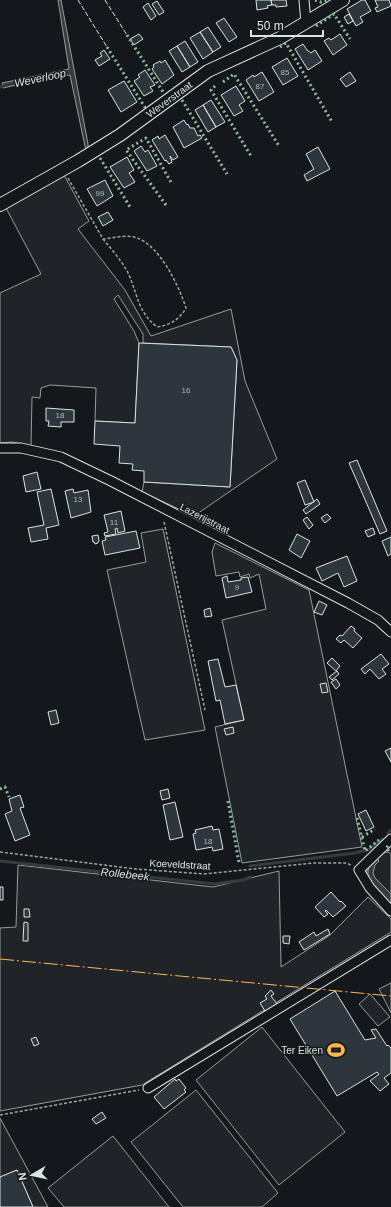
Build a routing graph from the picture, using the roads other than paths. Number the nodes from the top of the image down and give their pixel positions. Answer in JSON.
{"nodes":[{"id":1,"x":304,"y":0,"type":"edge"},
{"id":2,"x":343,"y":0,"type":"edge"},
{"id":3,"x":306,"y":23,"type":"junction"},
{"id":4,"x":0,"y":206,"type":"edge"},
{"id":5,"x":0,"y":448,"type":"edge"},
{"id":6,"x":391,"y":632,"type":"edge"},
{"id":7,"x":391,"y":839,"type":"edge"},
{"id":8,"x":391,"y":911,"type":"edge"},
{"id":9,"x":391,"y":940,"type":"edge"},
{"id":10,"x":148,"y":1088,"type":"road end"}],
"edges":[{"from":1,"to":3,"type":"street"},
{"from":2,"to":3,"type":"street","name":"Weverstraat"},
{"from":3,"to":4,"type":"street","name":"Weverstraat"},
{"from":5,"to":6,"type":"street","name":"Lazerijstraat"},
{"from":7,"to":8,"type":"street"},
{"from":9,"to":10,"type":"street"}]}
